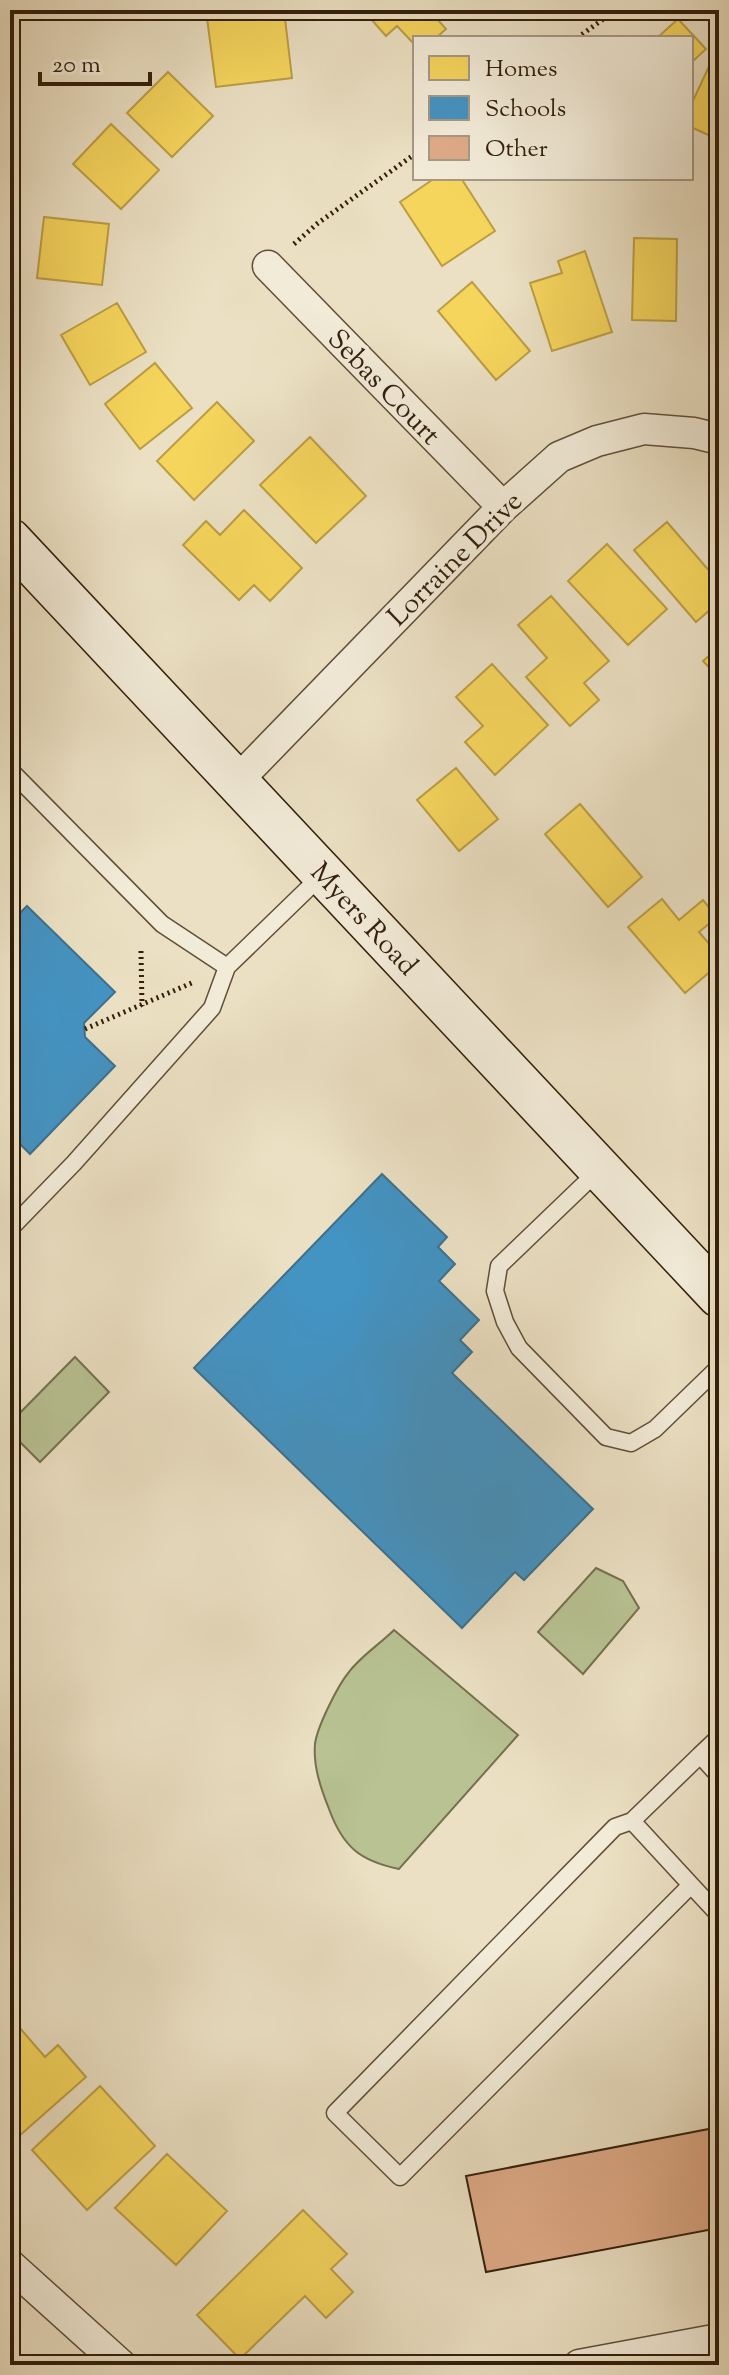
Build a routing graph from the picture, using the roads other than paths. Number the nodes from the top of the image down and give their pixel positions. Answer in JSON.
{"nodes":[{"id":1,"x":268,"y":266,"type":"road end"},
{"id":2,"x":719,"y":439,"type":"edge"},
{"id":3,"x":503,"y":507,"type":"junction"},
{"id":4,"x":10,"y":540,"type":"edge"},
{"id":5,"x":10,"y":770,"type":"edge"},
{"id":6,"x":237,"y":781,"type":"junction"},
{"id":7,"x":323,"y":874,"type":"junction"},
{"id":8,"x":227,"y":967,"type":"junction"},
{"id":9,"x":600,"y":1169,"type":"junction"},
{"id":10,"x":10,"y":1229,"type":"edge"},
{"id":11,"x":719,"y":1296,"type":"edge"},
{"id":12,"x":719,"y":1367,"type":"edge"},
{"id":13,"x":719,"y":1737,"type":"edge"},
{"id":14,"x":700,"y":1755,"type":"junction"},
{"id":15,"x":719,"y":1776,"type":"edge"},
{"id":16,"x":632,"y":1821,"type":"junction"},
{"id":17,"x":691,"y":1885,"type":"junction"},
{"id":18,"x":719,"y":1915,"type":"edge"},
{"id":19,"x":10,"y":2265,"type":"edge"},
{"id":20,"x":719,"y":2339,"type":"edge"},
{"id":21,"x":121,"y":2365,"type":"edge"},
{"id":22,"x":579,"y":2365,"type":"edge"}],
"edges":[{"from":1,"to":3,"type":"street","name":"Sebas Court"},
{"from":2,"to":3,"type":"street","name":"Lorraine Drive"},
{"from":3,"to":6,"type":"street","name":"Lorraine Drive"},
{"from":4,"to":6,"type":"main road","name":"Myers Road"},
{"from":5,"to":8,"type":"lane"},
{"from":6,"to":7,"type":"main road","name":"Myers Road"},
{"from":7,"to":8,"type":"lane"},
{"from":7,"to":9,"type":"main road","name":"Myers Road"},
{"from":8,"to":10,"type":"lane"},
{"from":9,"to":11,"type":"main road","name":"Myers Road"},
{"from":9,"to":12,"type":"lane"},
{"from":13,"to":14,"type":"lane"},
{"from":14,"to":15,"type":"lane"},
{"from":14,"to":16,"type":"lane"},
{"from":16,"to":17,"type":"lane"},
{"from":16,"to":17,"type":"lane"},
{"from":17,"to":18,"type":"lane"},
{"from":19,"to":21,"type":"street"},
{"from":20,"to":22,"type":"street"}]}
